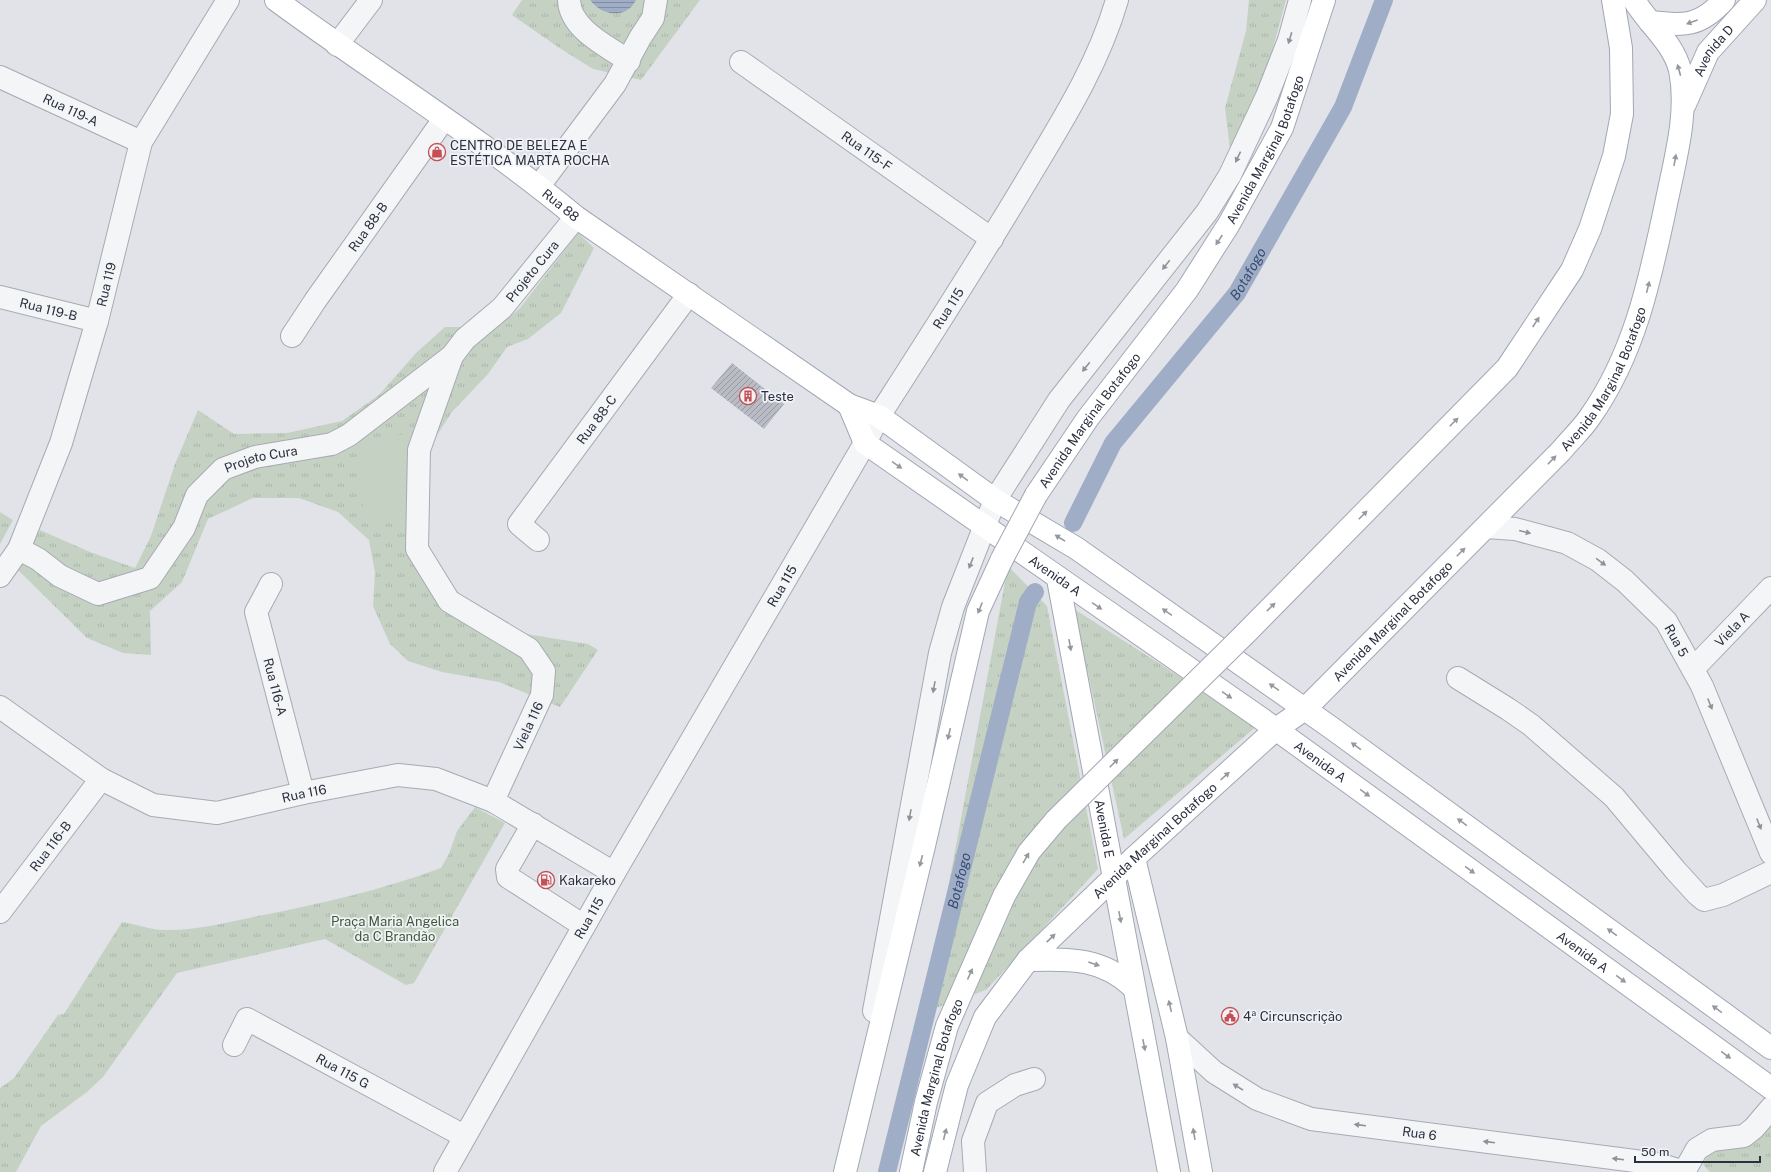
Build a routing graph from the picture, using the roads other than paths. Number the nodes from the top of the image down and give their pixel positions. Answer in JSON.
{"nodes":[{"id":1,"x":228,"y":0,"type":"edge"},
{"id":2,"x":276,"y":0,"type":"edge"},
{"id":3,"x":371,"y":0,"type":"edge"},
{"id":4,"x":568,"y":0,"type":"edge"},
{"id":5,"x":656,"y":0,"type":"edge"},
{"id":6,"x":1117,"y":0,"type":"edge"},
{"id":7,"x":1300,"y":0,"type":"edge"},
{"id":8,"x":1324,"y":0,"type":"edge"},
{"id":9,"x":1613,"y":0,"type":"edge"},
{"id":10,"x":1634,"y":0,"type":"edge"},
{"id":11,"x":1724,"y":0,"type":"edge"},
{"id":12,"x":1755,"y":0,"type":"edge"},
{"id":13,"x":1650,"y":22,"type":"junction"},
{"id":14,"x":337,"y":45,"type":"junction"},
{"id":15,"x":629,"y":61,"type":"junction"},
{"id":16,"x":742,"y":62,"type":"dead end"},
{"id":17,"x":0,"y":77,"type":"edge"},
{"id":18,"x":1683,"y":108,"type":"junction"},
{"id":19,"x":444,"y":119,"type":"junction"},
{"id":20,"x":141,"y":142,"type":"junction"},
{"id":21,"x":539,"y":186,"type":"junction"},
{"id":22,"x":576,"y":217,"type":"junction"},
{"id":23,"x":992,"y":239,"type":"junction"},
{"id":24,"x":689,"y":294,"type":"junction"},
{"id":25,"x":0,"y":297,"type":"edge"},
{"id":26,"x":97,"y":321,"type":"junction"},
{"id":27,"x":292,"y":336,"type":"dead end"},
{"id":28,"x":452,"y":356,"type":"junction"},
{"id":29,"x":848,"y":404,"type":"junction"},
{"id":30,"x":879,"y":416,"type":"junction"},
{"id":31,"x":865,"y":443,"type":"junction"},
{"id":32,"x":995,"y":500,"type":"junction"},
{"id":33,"x":985,"y":526,"type":"junction"},
{"id":34,"x":1486,"y":527,"type":"junction"},
{"id":35,"x":538,"y":540,"type":"dead end"},
{"id":36,"x":19,"y":549,"type":"junction"},
{"id":37,"x":0,"y":576,"type":"edge"},
{"id":38,"x":1058,"y":579,"type":"junction"},
{"id":39,"x":271,"y":584,"type":"dead end"},
{"id":40,"x":1771,"y":588,"type":"edge"},
{"id":41,"x":449,"y":601,"type":"joint"},
{"id":42,"x":1693,"y":669,"type":"junction"},
{"id":43,"x":1458,"y":678,"type":"dead end"},
{"id":44,"x":0,"y":708,"type":"edge"},
{"id":45,"x":1306,"y":709,"type":"junction"},
{"id":46,"x":1276,"y":730,"type":"junction"},
{"id":47,"x":101,"y":779,"type":"junction"},
{"id":48,"x":303,"y":793,"type":"junction"},
{"id":49,"x":493,"y":800,"type":"junction"},
{"id":50,"x":532,"y":824,"type":"junction"},
{"id":51,"x":1771,"y":853,"type":"edge"},
{"id":52,"x":1134,"y":858,"type":"junction"},
{"id":53,"x":1771,"y":872,"type":"edge"},
{"id":54,"x":614,"y":873,"type":"junction"},
{"id":55,"x":1113,"y":878,"type":"junction"},
{"id":56,"x":0,"y":912,"type":"edge"},
{"id":57,"x":584,"y":926,"type":"junction"},
{"id":58,"x":1028,"y":960,"type":"junction"},
{"id":59,"x":1133,"y":987,"type":"junction"},
{"id":60,"x":1177,"y":1038,"type":"junction"},
{"id":61,"x":234,"y":1045,"type":"dead end"},
{"id":62,"x":1771,"y":1048,"type":"edge"},
{"id":63,"x":1034,"y":1078,"type":"dead end"},
{"id":64,"x":1771,"y":1088,"type":"edge"},
{"id":65,"x":1771,"y":1108,"type":"edge"},
{"id":66,"x":464,"y":1136,"type":"junction"},
{"id":67,"x":445,"y":1172,"type":"edge"},
{"id":68,"x":845,"y":1172,"type":"edge"},
{"id":69,"x":911,"y":1172,"type":"edge"},
{"id":70,"x":935,"y":1172,"type":"edge"},
{"id":71,"x":975,"y":1172,"type":"edge"},
{"id":72,"x":1169,"y":1172,"type":"edge"},
{"id":73,"x":1201,"y":1172,"type":"edge"},
{"id":74,"x":1684,"y":1172,"type":"edge"}],
"edges":[{"from":1,"to":20,"type":"street","name":"Rua 119"},
{"from":2,"to":14,"type":"main road","name":"Rua 88"},
{"from":3,"to":14,"type":"street"},
{"from":4,"to":15,"type":"street"},
{"from":5,"to":15,"type":"street"},
{"from":6,"to":23,"type":"street","name":"Rua 115"},
{"from":7,"to":32,"type":"street","name":"Avenida Marginal Botafogo","one_way":true},
{"from":8,"to":68,"type":"main road","name":"Avenida Marginal Botafogo","one_way":true,"bridge":true},
{"from":69,"to":9,"type":"main road","name":"Avenida Marginal Botafogo","one_way":true,"bridge":true},
{"from":10,"to":13,"type":"main road","name":"Avenida Marginal Botafogo"},
{"from":11,"to":13,"type":"main road","name":"Avenida D","one_way":true},
{"from":12,"to":18,"type":"main road","name":"Avenida D"},
{"from":18,"to":13,"type":"main road","name":"Avenida Marginal Botafogo","one_way":true},
{"from":14,"to":19,"type":"main road","name":"Rua 88"},
{"from":15,"to":21,"type":"street"},
{"from":16,"to":23,"type":"street","name":"Rua 115-F"},
{"from":17,"to":20,"type":"street","name":"Rua 119-A"},
{"from":34,"to":18,"type":"main road","name":"Avenida Marginal Botafogo","one_way":true},
{"from":19,"to":21,"type":"main road","name":"Rua 88"},
{"from":19,"to":27,"type":"street","name":"Rua 88-B"},
{"from":20,"to":26,"type":"street","name":"Rua 119"},
{"from":21,"to":22,"type":"main road","name":"Rua 88"},
{"from":22,"to":24,"type":"main road","name":"Rua 88"},
{"from":22,"to":28,"type":"street","name":"Projeto Cura"},
{"from":23,"to":30,"type":"street","name":"Rua 115"},
{"from":24,"to":29,"type":"main road","name":"Rua 88"},
{"from":24,"to":35,"type":"street","name":"Rua 88-C"},
{"from":25,"to":26,"type":"street","name":"Rua 119-B"},
{"from":26,"to":36,"type":"street","name":"Rua 119"},
{"from":28,"to":36,"type":"street","name":"Projeto Cura"},
{"from":28,"to":41,"type":"street","name":"Projeto Cura"},
{"from":29,"to":30,"type":"main road","name":"Rua 88"},
{"from":29,"to":31,"type":"main road"},
{"from":30,"to":31,"type":"street","name":"Rua 115"},
{"from":32,"to":30,"type":"main road","one_way":true},
{"from":31,"to":33,"type":"main road","name":"Avenida A","one_way":true},
{"from":31,"to":54,"type":"street","name":"Rua 115"},
{"from":32,"to":33,"type":"street","name":"Avenida Marginal Botafogo"},
{"from":45,"to":32,"type":"main road","one_way":true},
{"from":33,"to":38,"type":"main road","name":"Avenida A"},
{"from":33,"to":68,"type":"street","name":"Avenida Marginal Botafogo","one_way":true},
{"from":34,"to":42,"type":"street","name":"Rua 5","one_way":true},
{"from":45,"to":34,"type":"main road","name":"Avenida Marginal Botafogo","one_way":true},
{"from":36,"to":37,"type":"street","name":"Rua 119"},
{"from":38,"to":46,"type":"main road","name":"Avenida A","one_way":true},
{"from":38,"to":55,"type":"main road","name":"Avenida E","one_way":true},
{"from":39,"to":48,"type":"street","name":"Rua 116-A"},
{"from":40,"to":42,"type":"street","name":"Viela A"},
{"from":41,"to":49,"type":"street","name":"Viela 116"},
{"from":42,"to":51,"type":"street","name":"Rua 5","one_way":true},
{"from":43,"to":53,"type":"street"},
{"from":44,"to":47,"type":"street","name":"Rua 116"},
{"from":45,"to":46,"type":"main road","name":"Avenida Marginal Botafogo"},
{"from":62,"to":45,"type":"main road","one_way":true},
{"from":52,"to":46,"type":"main road","name":"Avenida Marginal Botafogo","one_way":true},
{"from":46,"to":64,"type":"main road","name":"Avenida A","one_way":true},
{"from":47,"to":48,"type":"street","name":"Rua 116"},
{"from":47,"to":56,"type":"street","name":"Rua 116-B"},
{"from":48,"to":49,"type":"street","name":"Rua 116"},
{"from":49,"to":50,"type":"street","name":"Rua 116"},
{"from":50,"to":54,"type":"street","name":"Rua 116"},
{"from":50,"to":57,"type":"street"},
{"from":52,"to":55,"type":"main road","name":"Avenida Marginal Botafogo"},
{"from":60,"to":52,"type":"main road","name":"Avenida E","one_way":true},
{"from":54,"to":57,"type":"street","name":"Rua 115"},
{"from":58,"to":55,"type":"main road","name":"Avenida Marginal Botafogo","one_way":true},
{"from":55,"to":59,"type":"main road","name":"Avenida E","one_way":true},
{"from":57,"to":66,"type":"street","name":"Rua 115"},
{"from":58,"to":59,"type":"main road","one_way":true},
{"from":70,"to":58,"type":"main road","name":"Avenida Marginal Botafogo","one_way":true},
{"from":59,"to":72,"type":"main road","name":"Avenida E","one_way":true},
{"from":73,"to":60,"type":"main road","name":"Avenida E","one_way":true},
{"from":74,"to":60,"type":"street","name":"Rua 6","one_way":true},
{"from":61,"to":66,"type":"street","name":"Rua 115 G"},
{"from":63,"to":71,"type":"street"},
{"from":65,"to":74,"type":"street"},
{"from":66,"to":67,"type":"street","name":"Rua 115"}]}
